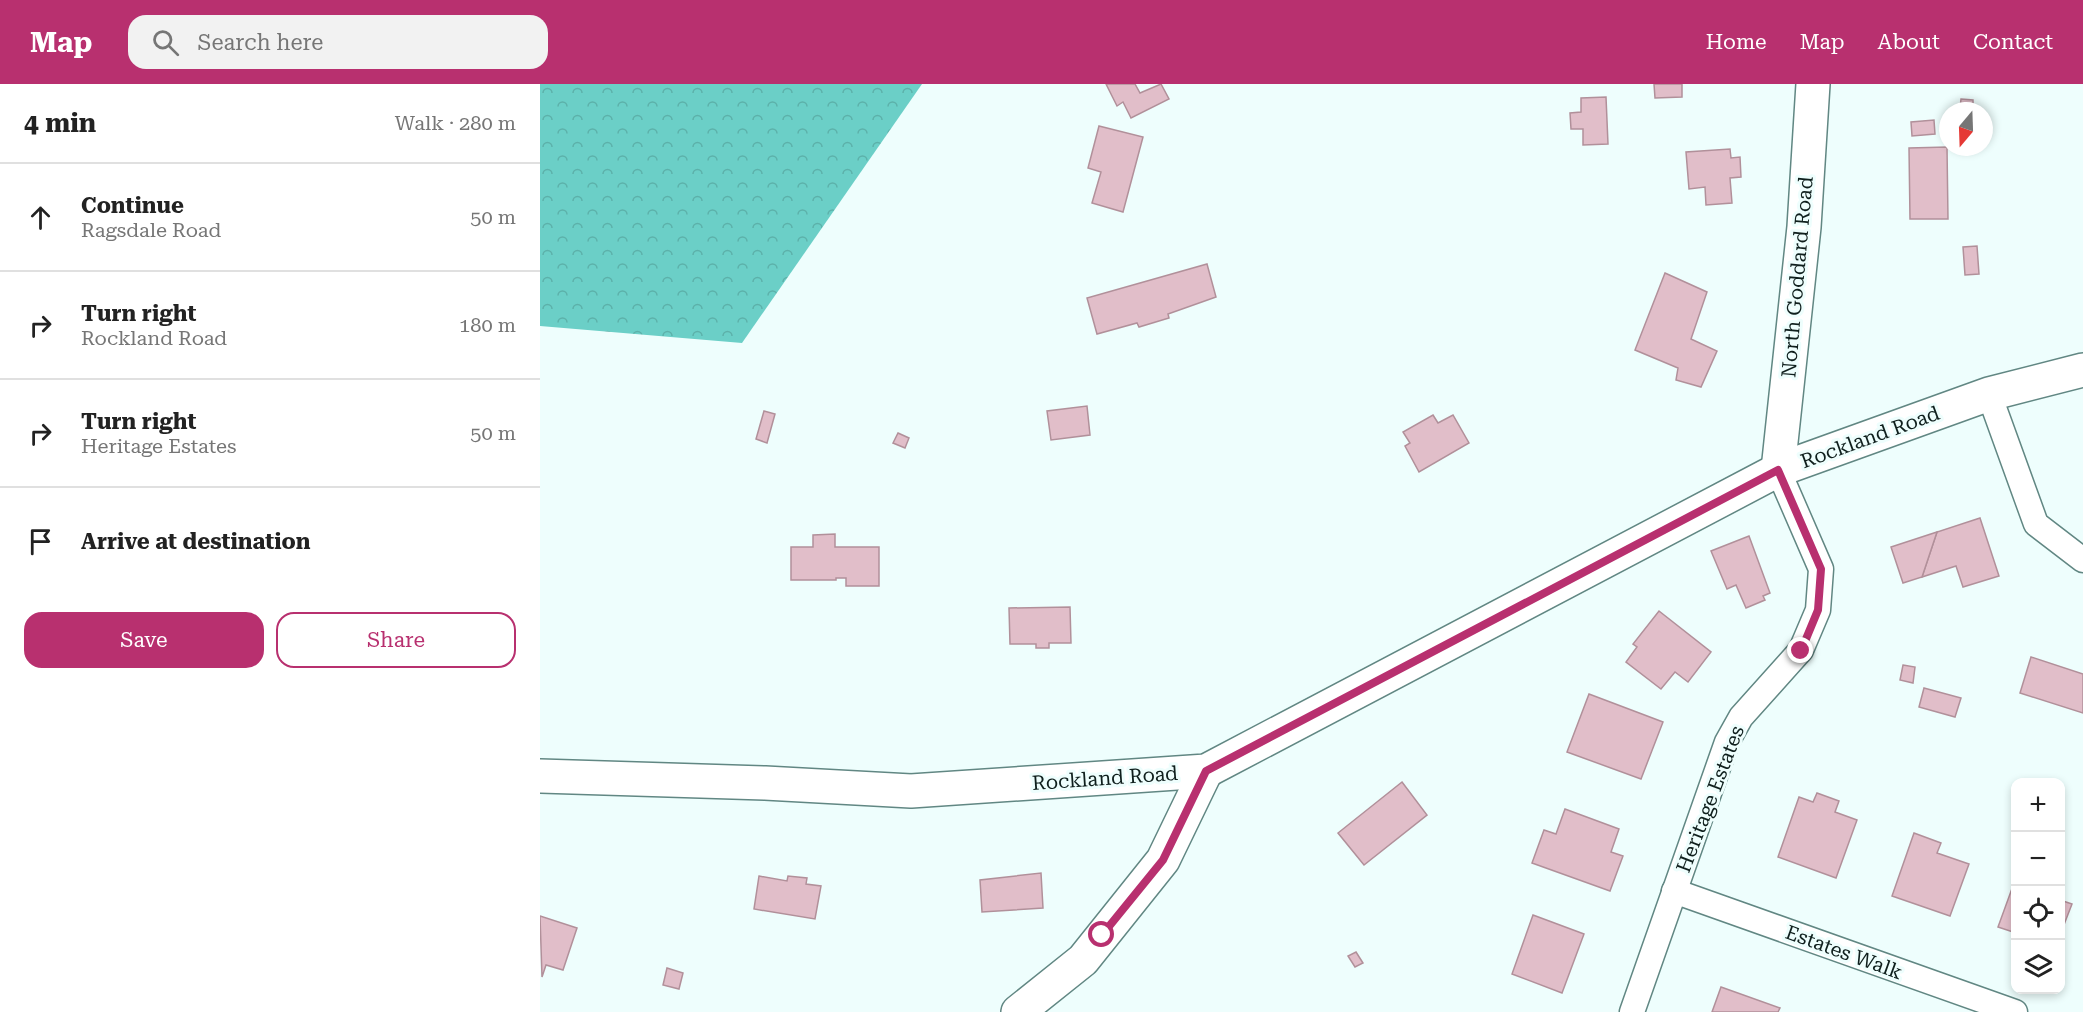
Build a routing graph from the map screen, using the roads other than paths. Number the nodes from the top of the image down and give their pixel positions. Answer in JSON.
{"nodes":[{"id":1,"x":1813,"y":84,"type":"edge"},
{"id":2,"x":2083,"y":370,"type":"edge"},
{"id":3,"x":1989,"y":394,"type":"junction"},
{"id":4,"x":1778,"y":470,"type":"junction"},
{"id":5,"x":2083,"y":560,"type":"edge"},
{"id":6,"x":1206,"y":771,"type":"junction"},
{"id":7,"x":540,"y":776,"type":"edge"},
{"id":8,"x":1674,"y":891,"type":"junction"},
{"id":9,"x":1018,"y":1012,"type":"edge"},
{"id":10,"x":1632,"y":1012,"type":"edge"},
{"id":11,"x":2014,"y":1012,"type":"edge"}],
"edges":[{"from":1,"to":4,"type":"main road","name":"North Goddard Road"},
{"from":2,"to":3,"type":"main road","name":"Rockland Road"},
{"from":3,"to":4,"type":"main road","name":"Rockland Road"},
{"from":3,"to":5,"type":"street"},
{"from":4,"to":6,"type":"main road","name":"Rockland Road"},
{"from":4,"to":8,"type":"street","name":"Heritage Estates"},
{"from":6,"to":7,"type":"main road","name":"Rockland Road"},
{"from":6,"to":9,"type":"main road"},
{"from":8,"to":10,"type":"street","name":"Heritage Estates"},
{"from":8,"to":11,"type":"street","name":"Estates Walk"}]}
